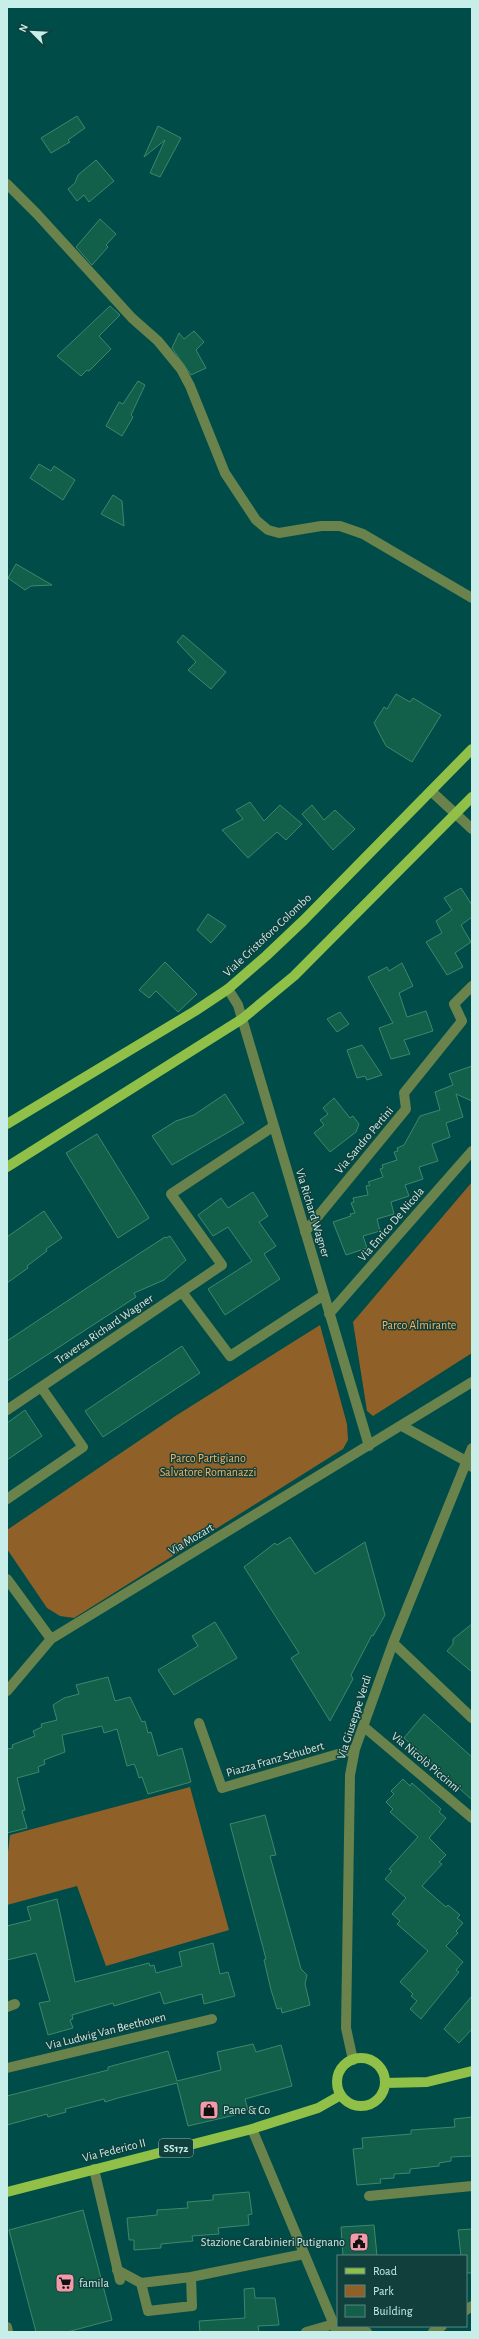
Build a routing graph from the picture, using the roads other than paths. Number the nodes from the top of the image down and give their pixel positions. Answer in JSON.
{"nodes":[{"id":1,"x":7,"y":184,"type":"edge"},
{"id":2,"x":472,"y":598,"type":"edge"},
{"id":3,"x":472,"y":749,"type":"edge"},
{"id":4,"x":431,"y":791,"type":"junction"},
{"id":5,"x":472,"y":797,"type":"edge"},
{"id":6,"x":456,"y":814,"type":"junction"},
{"id":7,"x":472,"y":829,"type":"edge"},
{"id":8,"x":472,"y":986,"type":"edge"},
{"id":9,"x":228,"y":989,"type":"junction"},
{"id":10,"x":242,"y":1020,"type":"junction"},
{"id":11,"x":7,"y":1124,"type":"edge"},
{"id":12,"x":274,"y":1126,"type":"junction"},
{"id":13,"x":472,"y":1151,"type":"edge"},
{"id":14,"x":7,"y":1167,"type":"edge"},
{"id":15,"x":305,"y":1232,"type":"junction"},
{"id":16,"x":182,"y":1292,"type":"junction"},
{"id":17,"x":324,"y":1296,"type":"junction"},
{"id":18,"x":329,"y":1314,"type":"junction"},
{"id":19,"x":472,"y":1382,"type":"edge"},
{"id":20,"x":41,"y":1387,"type":"junction"},
{"id":21,"x":7,"y":1410,"type":"edge"},
{"id":22,"x":402,"y":1426,"type":"junction"},
{"id":23,"x":369,"y":1446,"type":"junction"},
{"id":24,"x":472,"y":1448,"type":"edge"},
{"id":25,"x":469,"y":1464,"type":"edge"},
{"id":26,"x":7,"y":1499,"type":"edge"},
{"id":27,"x":7,"y":1579,"type":"edge"},
{"id":28,"x":51,"y":1639,"type":"junction"},
{"id":29,"x":393,"y":1643,"type":"junction"},
{"id":30,"x":7,"y":1691,"type":"edge"},
{"id":31,"x":472,"y":1718,"type":"edge"},
{"id":32,"x":199,"y":1723,"type":"dead end"},
{"id":33,"x":363,"y":1726,"type":"junction"},
{"id":34,"x":355,"y":1750,"type":"junction"},
{"id":35,"x":472,"y":1818,"type":"edge"},
{"id":36,"x":212,"y":2019,"type":"dead end"},
{"id":37,"x":353,"y":2060,"type":"junction"},
{"id":38,"x":7,"y":2068,"type":"edge"},
{"id":39,"x":472,"y":2071,"type":"edge"},
{"id":40,"x":384,"y":2083,"type":"junction"},
{"id":41,"x":341,"y":2095,"type":"junction"},
{"id":42,"x":252,"y":2129,"type":"junction"},
{"id":43,"x":94,"y":2169,"type":"junction"},
{"id":44,"x":472,"y":2186,"type":"edge"},
{"id":45,"x":7,"y":2192,"type":"edge"},
{"id":46,"x":370,"y":2196,"type":"dead end"},
{"id":47,"x":304,"y":2254,"type":"junction"},
{"id":48,"x":191,"y":2277,"type":"junction"},
{"id":49,"x":141,"y":2283,"type":"junction"},
{"id":50,"x":337,"y":2325,"type":"edge"},
{"id":51,"x":7,"y":2327,"type":"edge"},
{"id":52,"x":338,"y":2327,"type":"edge"},
{"id":53,"x":8,"y":2332,"type":"edge"},
{"id":54,"x":306,"y":2332,"type":"edge"},
{"id":55,"x":367,"y":2332,"type":"edge"}],
"edges":[{"from":1,"to":2,"type":"street"},
{"from":3,"to":4,"type":"main road","name":"Viale Cristoforo Colombo"},
{"from":4,"to":6,"type":"street"},
{"from":4,"to":9,"type":"main road","name":"Viale Cristoforo Colombo"},
{"from":5,"to":6,"type":"main road"},
{"from":6,"to":7,"type":"street"},
{"from":6,"to":10,"type":"main road"},
{"from":8,"to":15,"type":"street","name":"Via Sandro Pertini"},
{"from":9,"to":10,"type":"street","name":"Via Richard Wagner"},
{"from":9,"to":11,"type":"main road","name":"Viale Cristoforo Colombo"},
{"from":10,"to":12,"type":"street","name":"Via Richard Wagner"},
{"from":10,"to":14,"type":"main road"},
{"from":12,"to":15,"type":"street","name":"Via Richard Wagner"},
{"from":12,"to":16,"type":"street","name":"Traversa Richard Wagner"},
{"from":13,"to":18,"type":"street","name":"Via Enrico De Nicola"},
{"from":15,"to":17,"type":"street","name":"Via Richard Wagner"},
{"from":16,"to":17,"type":"street"},
{"from":16,"to":20,"type":"street","name":"Traversa Richard Wagner"},
{"from":17,"to":18,"type":"street","name":"Via Richard Wagner"},
{"from":18,"to":23,"type":"street","name":"Via Richard Wagner"},
{"from":19,"to":22,"type":"street","name":"Via Mozart"},
{"from":20,"to":21,"type":"street","name":"Traversa Richard Wagner"},
{"from":20,"to":26,"type":"street"},
{"from":22,"to":23,"type":"street","name":"Via Mozart"},
{"from":22,"to":25,"type":"street"},
{"from":23,"to":28,"type":"street","name":"Via Mozart"},
{"from":24,"to":25,"type":"street","name":"Via Giuseppe Verdi"},
{"from":25,"to":29,"type":"street","name":"Via Giuseppe Verdi"},
{"from":27,"to":28,"type":"street"},
{"from":28,"to":30,"type":"street","name":"Via Mozart"},
{"from":29,"to":31,"type":"street"},
{"from":29,"to":33,"type":"street","name":"Via Giuseppe Verdi"},
{"from":32,"to":34,"type":"street","name":"Piazza Franz Schubert"},
{"from":33,"to":34,"type":"street","name":"Via Giuseppe Verdi"},
{"from":33,"to":35,"type":"street","name":"Via Nicolò Piccinni"},
{"from":34,"to":37,"type":"street","name":"Via Giuseppe Verdi"},
{"from":36,"to":38,"type":"street","name":"Via Ludwig Van Beethoven"},
{"from":37,"to":40,"type":"main road"},
{"from":37,"to":41,"type":"main road"},
{"from":39,"to":40,"type":"main road"},
{"from":40,"to":41,"type":"main road"},
{"from":41,"to":42,"type":"main road","name":"Via Federico II","number":"SS172"},
{"from":42,"to":43,"type":"main road","name":"Via Federico II","number":"SS172"},
{"from":42,"to":47,"type":"street"},
{"from":43,"to":45,"type":"main road","name":"Via Federico II","number":"SS172"},
{"from":43,"to":49,"type":"street"},
{"from":44,"to":46,"type":"street"},
{"from":47,"to":48,"type":"street"},
{"from":47,"to":50,"type":"street"},
{"from":48,"to":49,"type":"street"},
{"from":48,"to":49,"type":"street"},
{"from":51,"to":53,"type":"street"},
{"from":52,"to":54,"type":"street"},
{"from":52,"to":55,"type":"street"}]}
